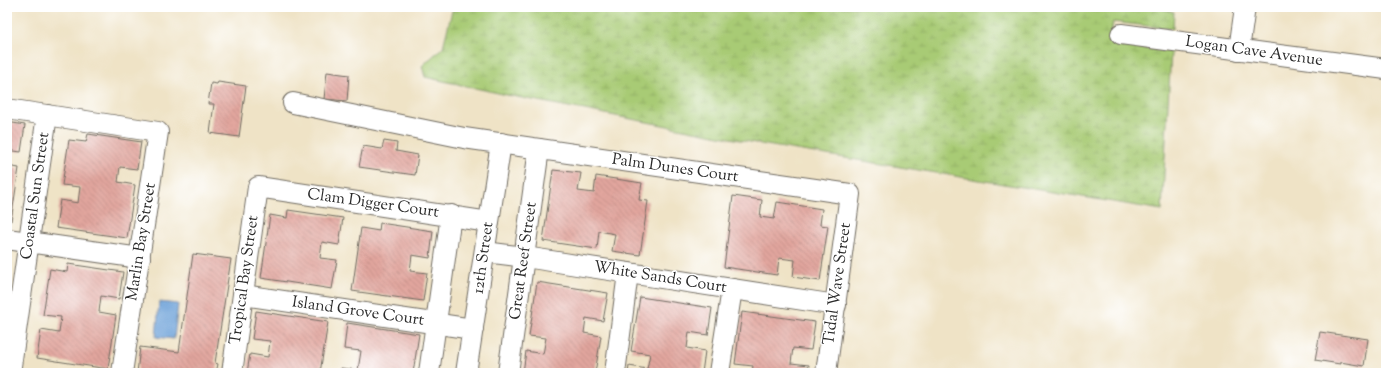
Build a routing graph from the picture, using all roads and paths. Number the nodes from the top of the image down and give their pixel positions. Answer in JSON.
{"nodes":[{"id":1,"x":1245,"y":7,"type":"edge"},
{"id":2,"x":1121,"y":34,"type":"dead end"},
{"id":3,"x":1239,"y":50,"type":"junction"},
{"id":4,"x":1386,"y":70,"type":"edge"},
{"id":5,"x":293,"y":103,"type":"dead end"},
{"id":6,"x":7,"y":109,"type":"edge"},
{"id":7,"x":47,"y":115,"type":"junction"},
{"id":8,"x":501,"y":143,"type":"junction"},
{"id":9,"x":539,"y":149,"type":"junction"},
{"id":10,"x":258,"y":187,"type":"joint"},
{"id":11,"x":850,"y":194,"type":"joint"},
{"id":12,"x":451,"y":216,"type":"junction"},
{"id":13,"x":489,"y":222,"type":"junction"},
{"id":14,"x":7,"y":239,"type":"edge"},
{"id":15,"x":29,"y":242,"type":"junction"},
{"id":16,"x":484,"y":252,"type":"junction"},
{"id":17,"x":525,"y":256,"type":"junction"},
{"id":18,"x":140,"y":258,"type":"junction"},
{"id":19,"x":628,"y":273,"type":"junction"},
{"id":20,"x":732,"y":289,"type":"junction"},
{"id":21,"x":243,"y":294,"type":"junction"},
{"id":22,"x":836,"y":305,"type":"junction"},
{"id":23,"x":436,"y":323,"type":"junction"},
{"id":24,"x":473,"y":329,"type":"junction"},
{"id":25,"x":10,"y":373,"type":"edge"},
{"id":26,"x":122,"y":373,"type":"edge"},
{"id":27,"x":232,"y":373,"type":"edge"},
{"id":28,"x":429,"y":373,"type":"edge"},
{"id":29,"x":466,"y":373,"type":"edge"},
{"id":30,"x":508,"y":373,"type":"edge"},
{"id":31,"x":615,"y":373,"type":"edge"},
{"id":32,"x":719,"y":373,"type":"edge"},
{"id":33,"x":826,"y":373,"type":"edge"}],
"edges":[{"from":1,"to":3,"type":"street"},
{"from":2,"to":3,"type":"street","name":"Logan Cave Avenue"},
{"from":3,"to":4,"type":"street","name":"Logan Cave Avenue"},
{"from":5,"to":8,"type":"street","name":"Palm Dunes Court"},
{"from":6,"to":7,"type":"street"},
{"from":7,"to":15,"type":"street","name":"Coastal Sun Street"},
{"from":7,"to":18,"type":"street","name":"Marlin Bay Street"},
{"from":8,"to":9,"type":"street","name":"Palm Dunes Court"},
{"from":8,"to":13,"type":"street","name":"12th Street"},
{"from":9,"to":11,"type":"street","name":"Palm Dunes Court"},
{"from":9,"to":17,"type":"street","name":"Great Reef Street"},
{"from":10,"to":12,"type":"street","name":"Clam Digger Court"},
{"from":10,"to":21,"type":"street","name":"Tropical Bay Street"},
{"from":11,"to":22,"type":"street","name":"Tidal Wave Street"},
{"from":12,"to":13,"type":"street","name":"Clam Digger Court"},
{"from":12,"to":23,"type":"street"},
{"from":13,"to":16,"type":"street","name":"12th Street"},
{"from":14,"to":15,"type":"street"},
{"from":15,"to":18,"type":"street"},
{"from":15,"to":25,"type":"street","name":"Coastal Sun Street"},
{"from":16,"to":17,"type":"street","name":"White Sands Court"},
{"from":16,"to":24,"type":"street","name":"12th Street"},
{"from":17,"to":19,"type":"street","name":"White Sands Court"},
{"from":17,"to":30,"type":"street","name":"Great Reef Street"},
{"from":18,"to":26,"type":"street","name":"Marlin Bay Street"},
{"from":19,"to":20,"type":"street","name":"White Sands Court"},
{"from":19,"to":31,"type":"street"},
{"from":20,"to":22,"type":"street","name":"White Sands Court"},
{"from":20,"to":32,"type":"street"},
{"from":21,"to":23,"type":"street","name":"Island Grove Court"},
{"from":21,"to":27,"type":"street","name":"Tropical Bay Street"},
{"from":22,"to":33,"type":"street","name":"Tidal Wave Street"},
{"from":23,"to":24,"type":"street","name":"Island Grove Court"},
{"from":23,"to":28,"type":"street"},
{"from":24,"to":29,"type":"street","name":"12th Street"}]}
